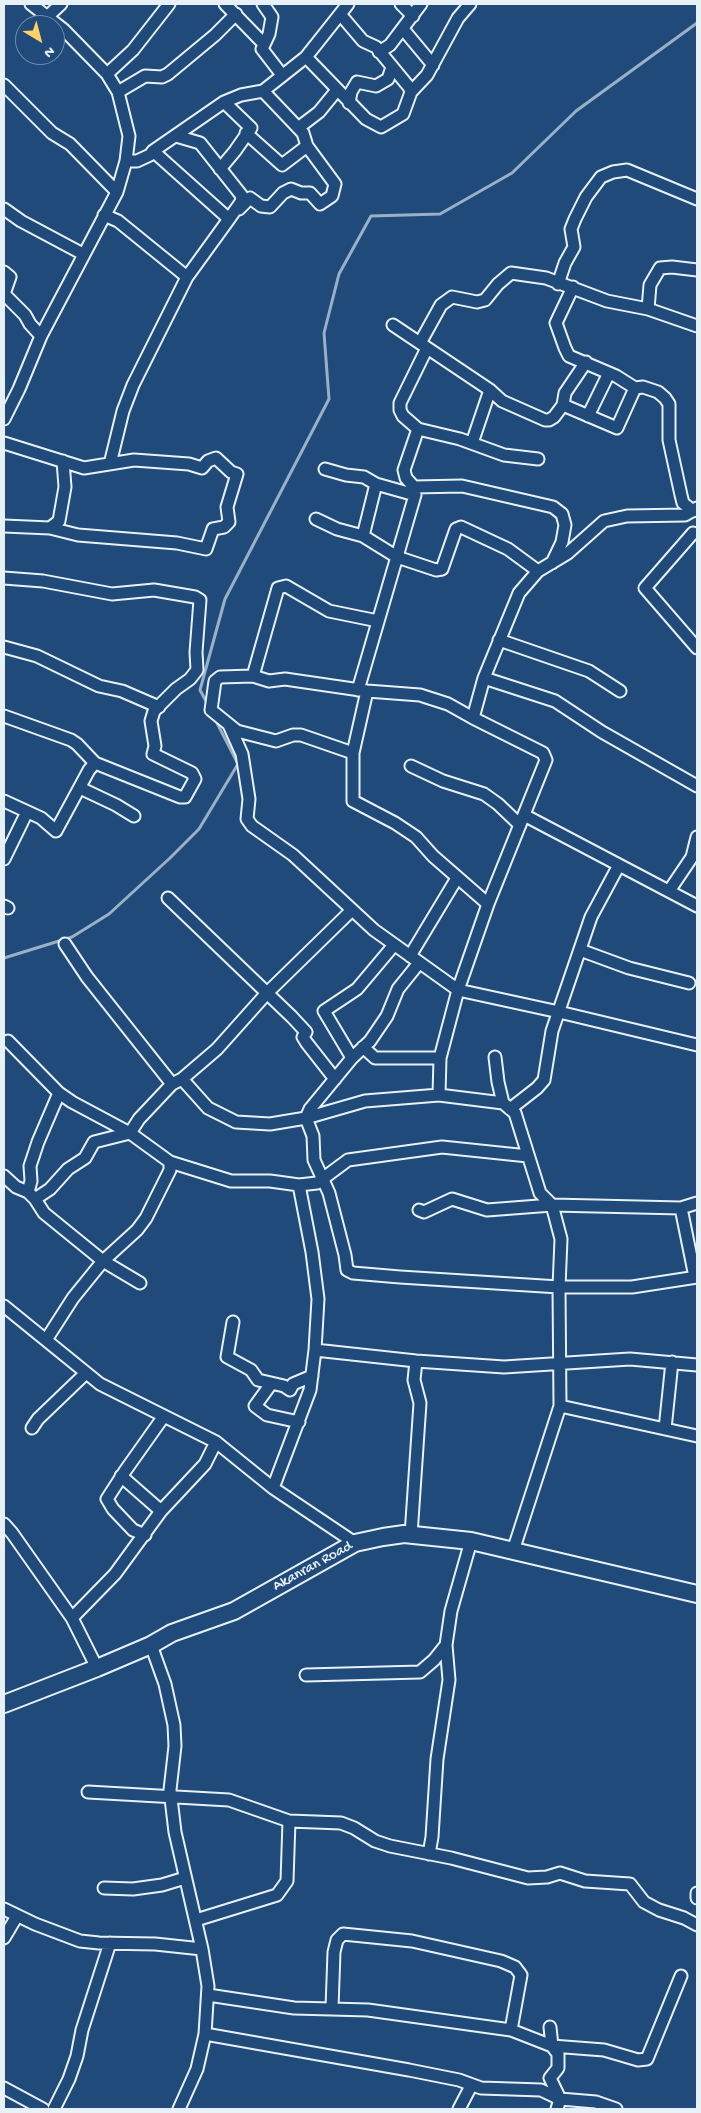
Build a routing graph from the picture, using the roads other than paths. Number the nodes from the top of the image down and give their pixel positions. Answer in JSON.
{"nodes":[{"id":1,"x":31,"y":4,"type":"edge"},
{"id":2,"x":61,"y":4,"type":"edge"},
{"id":3,"x":169,"y":4,"type":"edge"},
{"id":4,"x":225,"y":4,"type":"edge"},
{"id":5,"x":263,"y":4,"type":"edge"},
{"id":6,"x":348,"y":4,"type":"edge"},
{"id":7,"x":401,"y":4,"type":"edge"},
{"id":8,"x":421,"y":4,"type":"edge"},
{"id":9,"x":470,"y":4,"type":"edge"},
{"id":10,"x":236,"y":14,"type":"junction"},
{"id":11,"x":340,"y":14,"type":"junction"},
{"id":12,"x":45,"y":15,"type":"edge"},
{"id":13,"x":49,"y":15,"type":"edge"},
{"id":14,"x":413,"y":16,"type":"junction"},
{"id":15,"x":403,"y":29,"type":"junction"},
{"id":16,"x":65,"y":31,"type":"edge"},
{"id":17,"x":266,"y":40,"type":"junction"},
{"id":18,"x":379,"y":52,"type":"junction"},
{"id":19,"x":306,"y":57,"type":"junction"},
{"id":20,"x":433,"y":65,"type":"junction"},
{"id":21,"x":392,"y":67,"type":"junction"},
{"id":22,"x":107,"y":74,"type":"junction"},
{"id":23,"x":282,"y":75,"type":"junction"},
{"id":24,"x":4,"y":85,"type":"edge"},
{"id":25,"x":337,"y":90,"type":"junction"},
{"id":26,"x":263,"y":91,"type":"junction"},
{"id":27,"x":118,"y":92,"type":"junction"},
{"id":28,"x":411,"y":92,"type":"junction"},
{"id":29,"x":224,"y":102,"type":"junction"},
{"id":30,"x":350,"y":103,"type":"junction"},
{"id":31,"x":298,"y":128,"type":"junction"},
{"id":32,"x":246,"y":133,"type":"junction"},
{"id":33,"x":176,"y":136,"type":"junction"},
{"id":34,"x":307,"y":146,"type":"junction"},
{"id":35,"x":153,"y":151,"type":"junction"},
{"id":36,"x":126,"y":160,"type":"junction"},
{"id":37,"x":220,"y":169,"type":"junction"},
{"id":38,"x":117,"y":192,"type":"junction"},
{"id":39,"x":697,"y":199,"type":"edge"},
{"id":40,"x":4,"y":209,"type":"edge"},
{"id":41,"x":104,"y":215,"type":"junction"},
{"id":42,"x":229,"y":219,"type":"junction"},
{"id":43,"x":83,"y":254,"type":"junction"},
{"id":44,"x":697,"y":270,"type":"edge"},
{"id":45,"x":4,"y":272,"type":"edge"},
{"id":46,"x":187,"y":277,"type":"junction"},
{"id":47,"x":558,"y":284,"type":"junction"},
{"id":48,"x":573,"y":287,"type":"junction"},
{"id":49,"x":648,"y":308,"type":"junction"},
{"id":50,"x":393,"y":325,"type":"dead end"},
{"id":51,"x":697,"y":326,"type":"edge"},
{"id":52,"x":41,"y":336,"type":"junction"},
{"id":53,"x":424,"y":346,"type":"junction"},
{"id":54,"x":586,"y":362,"type":"junction"},
{"id":55,"x":609,"y":373,"type":"junction"},
{"id":56,"x":635,"y":388,"type":"junction"},
{"id":57,"x":490,"y":390,"type":"junction"},
{"id":58,"x":563,"y":405,"type":"junction"},
{"id":59,"x":588,"y":416,"type":"junction"},
{"id":60,"x":4,"y":418,"type":"edge"},
{"id":61,"x":418,"y":429,"type":"junction"},
{"id":62,"x":4,"y":443,"type":"edge"},
{"id":63,"x":472,"y":443,"type":"junction"},
{"id":64,"x":538,"y":460,"type":"dead end"},
{"id":65,"x":63,"y":462,"type":"junction"},
{"id":66,"x":110,"y":464,"type":"junction"},
{"id":67,"x":325,"y":469,"type":"dead end"},
{"id":68,"x":376,"y":484,"type":"junction"},
{"id":69,"x":415,"y":491,"type":"junction"},
{"id":70,"x":692,"y":511,"type":"edge"},
{"id":71,"x":316,"y":519,"type":"dead end"},
{"id":72,"x":4,"y":526,"type":"edge"},
{"id":73,"x":50,"y":528,"type":"junction"},
{"id":74,"x":363,"y":536,"type":"junction"},
{"id":75,"x":695,"y":536,"type":"edge"},
{"id":76,"x":397,"y":557,"type":"junction"},
{"id":77,"x":552,"y":563,"type":"junction"},
{"id":78,"x":538,"y":571,"type":"junction"},
{"id":79,"x":4,"y":578,"type":"edge"},
{"id":80,"x":378,"y":621,"type":"junction"},
{"id":81,"x":499,"y":640,"type":"junction"},
{"id":82,"x":4,"y":647,"type":"edge"},
{"id":83,"x":697,"y":648,"type":"edge"},
{"id":84,"x":253,"y":676,"type":"junction"},
{"id":85,"x":484,"y":678,"type":"junction"},
{"id":86,"x":362,"y":691,"type":"junction"},
{"id":87,"x":620,"y":691,"type":"dead end"},
{"id":88,"x":158,"y":707,"type":"junction"},
{"id":89,"x":4,"y":716,"type":"edge"},
{"id":90,"x":472,"y":718,"type":"junction"},
{"id":91,"x":229,"y":725,"type":"junction"},
{"id":92,"x":353,"y":753,"type":"junction"},
{"id":93,"x":95,"y":763,"type":"junction"},
{"id":94,"x":411,"y":766,"type":"dead end"},
{"id":95,"x":697,"y":786,"type":"edge"},
{"id":96,"x":80,"y":788,"type":"junction"},
{"id":97,"x":4,"y":803,"type":"edge"},
{"id":98,"x":27,"y":812,"type":"junction"},
{"id":99,"x":134,"y":816,"type":"dead end"},
{"id":100,"x":522,"y":820,"type":"junction"},
{"id":101,"x":697,"y":837,"type":"edge"},
{"id":102,"x":4,"y":859,"type":"edge"},
{"id":103,"x":619,"y":865,"type":"junction"},
{"id":104,"x":457,"y":878,"type":"junction"},
{"id":105,"x":669,"y":891,"type":"junction"},
{"id":106,"x":168,"y":898,"type":"dead end"},
{"id":107,"x":488,"y":904,"type":"junction"},
{"id":108,"x":697,"y":906,"type":"edge"},
{"id":109,"x":352,"y":910,"type":"junction"},
{"id":110,"x":65,"y":944,"type":"dead end"},
{"id":111,"x":394,"y":945,"type":"junction"},
{"id":112,"x":580,"y":950,"type":"junction"},
{"id":113,"x":415,"y":959,"type":"junction"},
{"id":114,"x":689,"y":983,"type":"dead end"},
{"id":115,"x":458,"y":990,"type":"junction"},
{"id":116,"x":267,"y":993,"type":"junction"},
{"id":117,"x":559,"y":1012,"type":"junction"},
{"id":118,"x":8,"y":1041,"type":"dead end"},
{"id":119,"x":697,"y":1045,"type":"edge"},
{"id":120,"x":363,"y":1047,"type":"junction"},
{"id":121,"x":495,"y":1057,"type":"dead end"},
{"id":122,"x":352,"y":1058,"type":"junction"},
{"id":123,"x":440,"y":1058,"type":"junction"},
{"id":124,"x":335,"y":1080,"type":"junction"},
{"id":125,"x":177,"y":1082,"type":"junction"},
{"id":126,"x":59,"y":1093,"type":"junction"},
{"id":127,"x":439,"y":1095,"type":"junction"},
{"id":128,"x":507,"y":1106,"type":"junction"},
{"id":129,"x":306,"y":1118,"type":"junction"},
{"id":130,"x":130,"y":1133,"type":"junction"},
{"id":131,"x":528,"y":1156,"type":"junction"},
{"id":132,"x":170,"y":1162,"type":"junction"},
{"id":133,"x":4,"y":1176,"type":"edge"},
{"id":134,"x":323,"y":1179,"type":"junction"},
{"id":135,"x":299,"y":1185,"type":"junction"},
{"id":136,"x":32,"y":1195,"type":"junction"},
{"id":137,"x":697,"y":1203,"type":"edge"},
{"id":138,"x":552,"y":1205,"type":"junction"},
{"id":139,"x":681,"y":1208,"type":"junction"},
{"id":140,"x":419,"y":1210,"type":"dead end"},
{"id":141,"x":102,"y":1261,"type":"junction"},
{"id":142,"x":696,"y":1277,"type":"edge"},
{"id":143,"x":140,"y":1283,"type":"dead end"},
{"id":144,"x":558,"y":1287,"type":"junction"},
{"id":145,"x":4,"y":1306,"type":"edge"},
{"id":146,"x":233,"y":1322,"type":"dead end"},
{"id":147,"x":46,"y":1340,"type":"junction"},
{"id":148,"x":315,"y":1350,"type":"junction"},
{"id":149,"x":416,"y":1361,"type":"junction"},
{"id":150,"x":672,"y":1362,"type":"junction"},
{"id":151,"x":559,"y":1364,"type":"junction"},
{"id":152,"x":697,"y":1365,"type":"edge"},
{"id":153,"x":86,"y":1373,"type":"junction"},
{"id":154,"x":312,"y":1376,"type":"junction"},
{"id":155,"x":271,"y":1384,"type":"junction"},
{"id":156,"x":560,"y":1406,"type":"junction"},
{"id":157,"x":164,"y":1416,"type":"junction"},
{"id":158,"x":299,"y":1422,"type":"junction"},
{"id":159,"x":32,"y":1428,"type":"dead end"},
{"id":160,"x":665,"y":1430,"type":"junction"},
{"id":161,"x":697,"y":1436,"type":"edge"},
{"id":162,"x":216,"y":1442,"type":"junction"},
{"id":163,"x":121,"y":1476,"type":"junction"},
{"id":164,"x":273,"y":1488,"type":"junction"},
{"id":165,"x":161,"y":1511,"type":"junction"},
{"id":166,"x":4,"y":1524,"type":"edge"},
{"id":167,"x":411,"y":1535,"type":"junction"},
{"id":168,"x":145,"y":1536,"type":"junction"},
{"id":169,"x":470,"y":1541,"type":"junction"},
{"id":170,"x":355,"y":1543,"type":"junction"},
{"id":171,"x":513,"y":1551,"type":"junction"},
{"id":172,"x":697,"y":1594,"type":"edge"},
{"id":173,"x":72,"y":1618,"type":"junction"},
{"id":174,"x":150,"y":1645,"type":"junction"},
{"id":175,"x":446,"y":1645,"type":"junction"},
{"id":176,"x":97,"y":1668,"type":"junction"},
{"id":177,"x":306,"y":1675,"type":"dead end"},
{"id":178,"x":4,"y":1704,"type":"edge"},
{"id":179,"x":88,"y":1792,"type":"dead end"},
{"id":180,"x":171,"y":1797,"type":"junction"},
{"id":181,"x":289,"y":1821,"type":"junction"},
{"id":182,"x":429,"y":1854,"type":"junction"},
{"id":183,"x":185,"y":1878,"type":"junction"},
{"id":184,"x":104,"y":1888,"type":"dead end"},
{"id":185,"x":697,"y":1893,"type":"edge"},
{"id":186,"x":697,"y":1898,"type":"edge"},
{"id":187,"x":4,"y":1909,"type":"edge"},
{"id":188,"x":17,"y":1916,"type":"junction"},
{"id":189,"x":196,"y":1920,"type":"junction"},
{"id":190,"x":697,"y":1925,"type":"edge"},
{"id":191,"x":4,"y":1938,"type":"edge"},
{"id":192,"x":110,"y":1943,"type":"junction"},
{"id":193,"x":202,"y":1949,"type":"junction"},
{"id":194,"x":681,"y":1976,"type":"dead end"},
{"id":195,"x":208,"y":1996,"type":"junction"},
{"id":196,"x":332,"y":2008,"type":"junction"},
{"id":197,"x":550,"y":2027,"type":"dead end"},
{"id":198,"x":511,"y":2030,"type":"junction"},
{"id":199,"x":206,"y":2034,"type":"junction"},
{"id":200,"x":552,"y":2046,"type":"junction"},
{"id":201,"x":471,"y":2086,"type":"junction"},
{"id":202,"x":4,"y":2088,"type":"edge"},
{"id":203,"x":558,"y":2104,"type":"edge"},
{"id":204,"x":25,"y":2105,"type":"edge"},
{"id":205,"x":43,"y":2109,"type":"edge"},
{"id":206,"x":54,"y":2109,"type":"edge"},
{"id":207,"x":179,"y":2109,"type":"edge"},
{"id":208,"x":459,"y":2109,"type":"edge"},
{"id":209,"x":616,"y":2109,"type":"edge"}],
"edges":[{"from":1,"to":12,"type":"street"},
{"from":2,"to":13,"type":"street"},
{"from":3,"to":22,"type":"street"},
{"from":4,"to":10,"type":"street"},
{"from":5,"to":17,"type":"street"},
{"from":6,"to":11,"type":"street"},
{"from":7,"to":14,"type":"street"},
{"from":8,"to":14,"type":"street"},
{"from":9,"to":20,"type":"street"},
{"from":10,"to":17,"type":"street"},
{"from":10,"to":27,"type":"street"},
{"from":11,"to":18,"type":"street"},
{"from":11,"to":19,"type":"street"},
{"from":14,"to":15,"type":"street"},
{"from":15,"to":18,"type":"street"},
{"from":15,"to":20,"type":"street"},
{"from":16,"to":22,"type":"street"},
{"from":17,"to":23,"type":"street"},
{"from":18,"to":21,"type":"street"},
{"from":19,"to":23,"type":"street"},
{"from":19,"to":25,"type":"street"},
{"from":20,"to":28,"type":"street"},
{"from":21,"to":28,"type":"street"},
{"from":21,"to":30,"type":"street"},
{"from":22,"to":27,"type":"street"},
{"from":23,"to":26,"type":"street"},
{"from":24,"to":38,"type":"street"},
{"from":25,"to":30,"type":"street"},
{"from":25,"to":31,"type":"street"},
{"from":26,"to":29,"type":"street"},
{"from":26,"to":31,"type":"street"},
{"from":27,"to":36,"type":"street"},
{"from":28,"to":30,"type":"street"},
{"from":29,"to":32,"type":"street"},
{"from":29,"to":33,"type":"street"},
{"from":31,"to":34,"type":"street"},
{"from":32,"to":34,"type":"street"},
{"from":32,"to":37,"type":"street"},
{"from":33,"to":35,"type":"street"},
{"from":33,"to":37,"type":"street"},
{"from":34,"to":42,"type":"street"},
{"from":35,"to":36,"type":"street"},
{"from":35,"to":42,"type":"street"},
{"from":36,"to":38,"type":"street"},
{"from":37,"to":42,"type":"street"},
{"from":38,"to":41,"type":"street"},
{"from":39,"to":47,"type":"street"},
{"from":40,"to":43,"type":"street"},
{"from":41,"to":43,"type":"street"},
{"from":41,"to":46,"type":"street"},
{"from":42,"to":46,"type":"street"},
{"from":43,"to":52,"type":"street"},
{"from":44,"to":49,"type":"street"},
{"from":45,"to":52,"type":"street"},
{"from":46,"to":66,"type":"street"},
{"from":47,"to":48,"type":"street"},
{"from":47,"to":53,"type":"street"},
{"from":48,"to":49,"type":"street"},
{"from":48,"to":54,"type":"street"},
{"from":49,"to":51,"type":"street"},
{"from":50,"to":53,"type":"street"},
{"from":52,"to":60,"type":"street"},
{"from":53,"to":57,"type":"street"},
{"from":53,"to":61,"type":"street"},
{"from":54,"to":55,"type":"street"},
{"from":54,"to":58,"type":"street"},
{"from":55,"to":56,"type":"street"},
{"from":55,"to":59,"type":"street"},
{"from":56,"to":59,"type":"street"},
{"from":56,"to":70,"type":"street"},
{"from":57,"to":58,"type":"street"},
{"from":57,"to":63,"type":"street"},
{"from":58,"to":59,"type":"street"},
{"from":61,"to":63,"type":"street"},
{"from":61,"to":69,"type":"street"},
{"from":62,"to":65,"type":"street"},
{"from":63,"to":64,"type":"street"},
{"from":65,"to":66,"type":"street"},
{"from":65,"to":73,"type":"street"},
{"from":66,"to":73,"type":"street"},
{"from":67,"to":68,"type":"street"},
{"from":68,"to":69,"type":"street"},
{"from":68,"to":74,"type":"street"},
{"from":69,"to":76,"type":"street"},
{"from":69,"to":77,"type":"street"},
{"from":70,"to":75,"type":"street"},
{"from":70,"to":77,"type":"street"},
{"from":71,"to":74,"type":"street"},
{"from":72,"to":73,"type":"street"},
{"from":74,"to":76,"type":"street"},
{"from":75,"to":83,"type":"street"},
{"from":76,"to":78,"type":"street"},
{"from":76,"to":80,"type":"street"},
{"from":77,"to":78,"type":"street"},
{"from":78,"to":81,"type":"street"},
{"from":79,"to":88,"type":"street"},
{"from":80,"to":84,"type":"street"},
{"from":80,"to":86,"type":"street"},
{"from":81,"to":85,"type":"street"},
{"from":81,"to":87,"type":"street"},
{"from":82,"to":88,"type":"street"},
{"from":84,"to":86,"type":"street"},
{"from":84,"to":91,"type":"street"},
{"from":85,"to":90,"type":"street"},
{"from":85,"to":95,"type":"street"},
{"from":86,"to":90,"type":"street"},
{"from":86,"to":92,"type":"street"},
{"from":88,"to":93,"type":"street"},
{"from":89,"to":93,"type":"street"},
{"from":90,"to":100,"type":"street"},
{"from":91,"to":92,"type":"street"},
{"from":91,"to":109,"type":"street"},
{"from":92,"to":104,"type":"street"},
{"from":93,"to":96,"type":"street"},
{"from":94,"to":100,"type":"street"},
{"from":96,"to":98,"type":"street"},
{"from":96,"to":99,"type":"street"},
{"from":97,"to":98,"type":"street"},
{"from":98,"to":102,"type":"street"},
{"from":100,"to":103,"type":"street"},
{"from":100,"to":107,"type":"street"},
{"from":101,"to":105,"type":"street"},
{"from":103,"to":105,"type":"street"},
{"from":103,"to":112,"type":"street"},
{"from":104,"to":107,"type":"street"},
{"from":104,"to":113,"type":"street"},
{"from":105,"to":108,"type":"street"},
{"from":106,"to":116,"type":"street"},
{"from":107,"to":115,"type":"street"},
{"from":109,"to":111,"type":"street"},
{"from":109,"to":116,"type":"street"},
{"from":110,"to":125,"type":"street"},
{"from":111,"to":113,"type":"street"},
{"from":111,"to":122,"type":"street"},
{"from":112,"to":114,"type":"street"},
{"from":112,"to":117,"type":"street"},
{"from":113,"to":115,"type":"street"},
{"from":113,"to":120,"type":"street"},
{"from":115,"to":117,"type":"street"},
{"from":115,"to":123,"type":"street"},
{"from":116,"to":124,"type":"street"},
{"from":116,"to":125,"type":"street"},
{"from":117,"to":119,"type":"street"},
{"from":117,"to":128,"type":"street"},
{"from":118,"to":126,"type":"street"},
{"from":120,"to":122,"type":"street"},
{"from":120,"to":123,"type":"street"},
{"from":121,"to":128,"type":"street"},
{"from":122,"to":124,"type":"street"},
{"from":123,"to":127,"type":"street"},
{"from":124,"to":129,"type":"street"},
{"from":125,"to":129,"type":"street"},
{"from":125,"to":130,"type":"street"},
{"from":126,"to":130,"type":"street"},
{"from":126,"to":136,"type":"street"},
{"from":127,"to":128,"type":"street"},
{"from":127,"to":129,"type":"street"},
{"from":128,"to":131,"type":"street"},
{"from":129,"to":134,"type":"street"},
{"from":130,"to":132,"type":"street"},
{"from":130,"to":136,"type":"street"},
{"from":131,"to":134,"type":"street"},
{"from":131,"to":138,"type":"street"},
{"from":132,"to":135,"type":"street"},
{"from":132,"to":141,"type":"street"},
{"from":133,"to":136,"type":"street"},
{"from":134,"to":135,"type":"street"},
{"from":134,"to":144,"type":"street"},
{"from":135,"to":148,"type":"street"},
{"from":136,"to":141,"type":"street"},
{"from":137,"to":139,"type":"street"},
{"from":138,"to":139,"type":"street"},
{"from":138,"to":140,"type":"street"},
{"from":138,"to":144,"type":"street"},
{"from":139,"to":142,"type":"street"},
{"from":141,"to":143,"type":"street"},
{"from":141,"to":147,"type":"street"},
{"from":142,"to":144,"type":"street"},
{"from":144,"to":151,"type":"street"},
{"from":145,"to":147,"type":"street"},
{"from":146,"to":155,"type":"street"},
{"from":147,"to":153,"type":"street"},
{"from":148,"to":149,"type":"street"},
{"from":148,"to":154,"type":"street"},
{"from":149,"to":151,"type":"street"},
{"from":149,"to":167,"type":"street"},
{"from":150,"to":151,"type":"street"},
{"from":150,"to":152,"type":"street"},
{"from":150,"to":160,"type":"street"},
{"from":151,"to":156,"type":"street"},
{"from":153,"to":157,"type":"street"},
{"from":153,"to":159,"type":"street"},
{"from":154,"to":155,"type":"street"},
{"from":154,"to":158,"type":"street"},
{"from":155,"to":158,"type":"street"},
{"from":156,"to":160,"type":"street"},
{"from":156,"to":171,"type":"street"},
{"from":157,"to":162,"type":"street"},
{"from":157,"to":163,"type":"street"},
{"from":158,"to":164,"type":"street"},
{"from":160,"to":161,"type":"street"},
{"from":162,"to":164,"type":"street"},
{"from":162,"to":165,"type":"street"},
{"from":163,"to":165,"type":"street"},
{"from":163,"to":168,"type":"street"},
{"from":164,"to":170,"type":"street"},
{"from":165,"to":168,"type":"street"},
{"from":166,"to":173,"type":"street"},
{"from":167,"to":169,"type":"main road","name":"Akanran Road"},
{"from":167,"to":170,"type":"main road","name":"Akanran Road"},
{"from":168,"to":173,"type":"street"},
{"from":169,"to":171,"type":"main road","name":"Akanran Road"},
{"from":169,"to":175,"type":"street"},
{"from":170,"to":174,"type":"main road","name":"Akanran Road"},
{"from":171,"to":172,"type":"main road","name":"Akanran Road"},
{"from":173,"to":176,"type":"street"},
{"from":174,"to":176,"type":"main road","name":"Akanran Road"},
{"from":174,"to":180,"type":"street"},
{"from":175,"to":177,"type":"street"},
{"from":175,"to":182,"type":"street"},
{"from":176,"to":178,"type":"main road","name":"Akanran Road"},
{"from":179,"to":180,"type":"street"},
{"from":180,"to":181,"type":"street"},
{"from":180,"to":183,"type":"street"},
{"from":181,"to":182,"type":"street"},
{"from":181,"to":189,"type":"street"},
{"from":182,"to":190,"type":"street"},
{"from":183,"to":184,"type":"street"},
{"from":183,"to":189,"type":"street"},
{"from":185,"to":186,"type":"street"},
{"from":187,"to":188,"type":"street"},
{"from":188,"to":191,"type":"street"},
{"from":188,"to":192,"type":"street"},
{"from":189,"to":193,"type":"street"},
{"from":192,"to":193,"type":"street"},
{"from":192,"to":206,"type":"street"},
{"from":193,"to":195,"type":"street"},
{"from":194,"to":200,"type":"street"},
{"from":195,"to":196,"type":"street"},
{"from":195,"to":199,"type":"street"},
{"from":196,"to":198,"type":"street"},
{"from":196,"to":198,"type":"street"},
{"from":197,"to":200,"type":"street"},
{"from":198,"to":200,"type":"street"},
{"from":199,"to":201,"type":"street"},
{"from":199,"to":207,"type":"street"},
{"from":200,"to":203,"type":"street"},
{"from":201,"to":203,"type":"street"},
{"from":201,"to":208,"type":"street"},
{"from":202,"to":204,"type":"street"},
{"from":203,"to":209,"type":"street"},
{"from":204,"to":205,"type":"street"}]}
